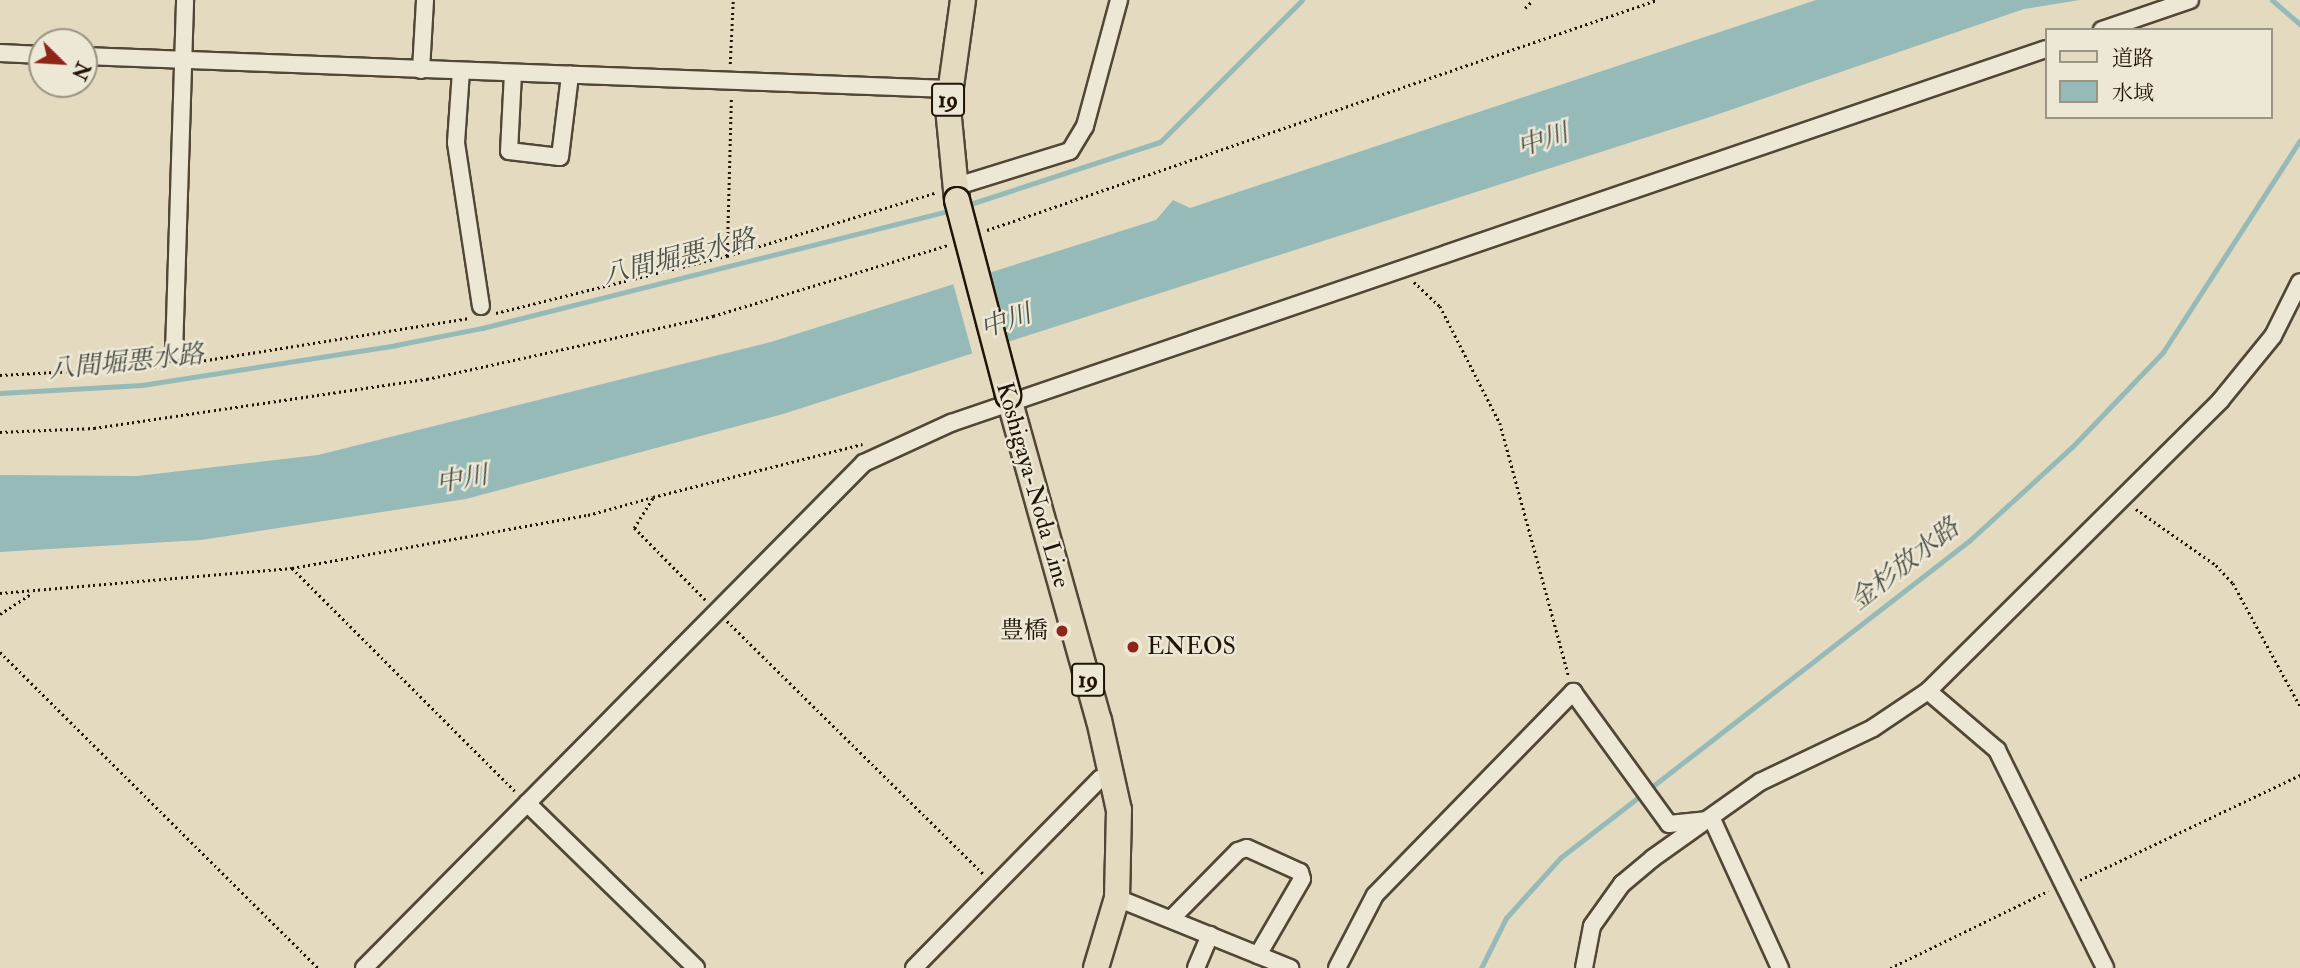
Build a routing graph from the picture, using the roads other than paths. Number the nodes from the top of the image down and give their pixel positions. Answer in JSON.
{"nodes":[{"id":1,"x":185,"y":0,"type":"edge"},
{"id":2,"x":425,"y":0,"type":"edge"},
{"id":3,"x":963,"y":0,"type":"edge"},
{"id":4,"x":1119,"y":0,"type":"edge"},
{"id":5,"x":2190,"y":0,"type":"edge"},
{"id":6,"x":2108,"y":28,"type":"edge"},
{"id":7,"x":2044,"y":50,"type":"edge"},
{"id":8,"x":0,"y":53,"type":"edge"},
{"id":9,"x":28,"y":54,"type":"edge"},
{"id":10,"x":98,"y":57,"type":"edge"},
{"id":11,"x":182,"y":60,"type":"junction"},
{"id":12,"x":421,"y":69,"type":"junction"},
{"id":13,"x":461,"y":71,"type":"junction"},
{"id":14,"x":513,"y":73,"type":"junction"},
{"id":15,"x":570,"y":75,"type":"junction"},
{"id":16,"x":948,"y":89,"type":"junction"},
{"id":17,"x":956,"y":193,"type":"junction"},
{"id":18,"x":2300,"y":282,"type":"edge"},
{"id":19,"x":481,"y":306,"type":"dead end"},
{"id":20,"x":174,"y":353,"type":"dead end"},
{"id":21,"x":1009,"y":400,"type":"junction"},
{"id":22,"x":1928,"y":691,"type":"junction"},
{"id":23,"x":1112,"y":775,"type":"junction"},
{"id":24,"x":527,"y":803,"type":"junction"},
{"id":25,"x":1712,"y":819,"type":"junction"},
{"id":26,"x":1117,"y":898,"type":"junction"},
{"id":27,"x":1171,"y":919,"type":"junction"},
{"id":28,"x":1210,"y":935,"type":"junction"},
{"id":29,"x":1258,"y":955,"type":"junction"},
{"id":30,"x":1103,"y":966,"type":"edge"},
{"id":31,"x":364,"y":968,"type":"edge"},
{"id":32,"x":696,"y":968,"type":"edge"},
{"id":33,"x":914,"y":968,"type":"edge"},
{"id":34,"x":1196,"y":968,"type":"edge"},
{"id":35,"x":1290,"y":968,"type":"edge"},
{"id":36,"x":1337,"y":968,"type":"edge"},
{"id":37,"x":1584,"y":968,"type":"edge"},
{"id":38,"x":1780,"y":968,"type":"edge"},
{"id":39,"x":2105,"y":968,"type":"edge"}],
"edges":[{"from":1,"to":11,"type":"street"},
{"from":2,"to":12,"type":"street"},
{"from":3,"to":16,"type":"main road","name":"Koshigaya-Noda Line","number":"19"},
{"from":4,"to":17,"type":"street"},
{"from":5,"to":6,"type":"street"},
{"from":7,"to":21,"type":"street"},
{"from":8,"to":9,"type":"street"},
{"from":10,"to":11,"type":"street"},
{"from":11,"to":12,"type":"street"},
{"from":11,"to":20,"type":"street"},
{"from":12,"to":13,"type":"street"},
{"from":13,"to":14,"type":"street"},
{"from":13,"to":19,"type":"street"},
{"from":14,"to":15,"type":"street"},
{"from":14,"to":15,"type":"street"},
{"from":15,"to":16,"type":"street"},
{"from":16,"to":17,"type":"main road","name":"Koshigaya-Noda Line","number":"19"},
{"from":17,"to":21,"type":"main road","name":"Koshigaya-Noda Line","number":"19","bridge":true},
{"from":18,"to":22,"type":"street"},
{"from":21,"to":23,"type":"main road","name":"Koshigaya-Noda Line","number":"19"},
{"from":21,"to":24,"type":"street"},
{"from":22,"to":25,"type":"street"},
{"from":22,"to":39,"type":"street"},
{"from":23,"to":26,"type":"main road","name":"Koshigaya-Noda Line","number":"19"},
{"from":23,"to":33,"type":"street"},
{"from":24,"to":31,"type":"street"},
{"from":24,"to":32,"type":"street"},
{"from":25,"to":36,"type":"street"},
{"from":25,"to":37,"type":"street"},
{"from":25,"to":38,"type":"street"},
{"from":26,"to":27,"type":"street"},
{"from":26,"to":30,"type":"main road","name":"Koshigaya-Noda Line","number":"19"},
{"from":27,"to":28,"type":"street"},
{"from":27,"to":29,"type":"street"},
{"from":28,"to":29,"type":"street"},
{"from":28,"to":34,"type":"street"},
{"from":29,"to":35,"type":"street"}]}
